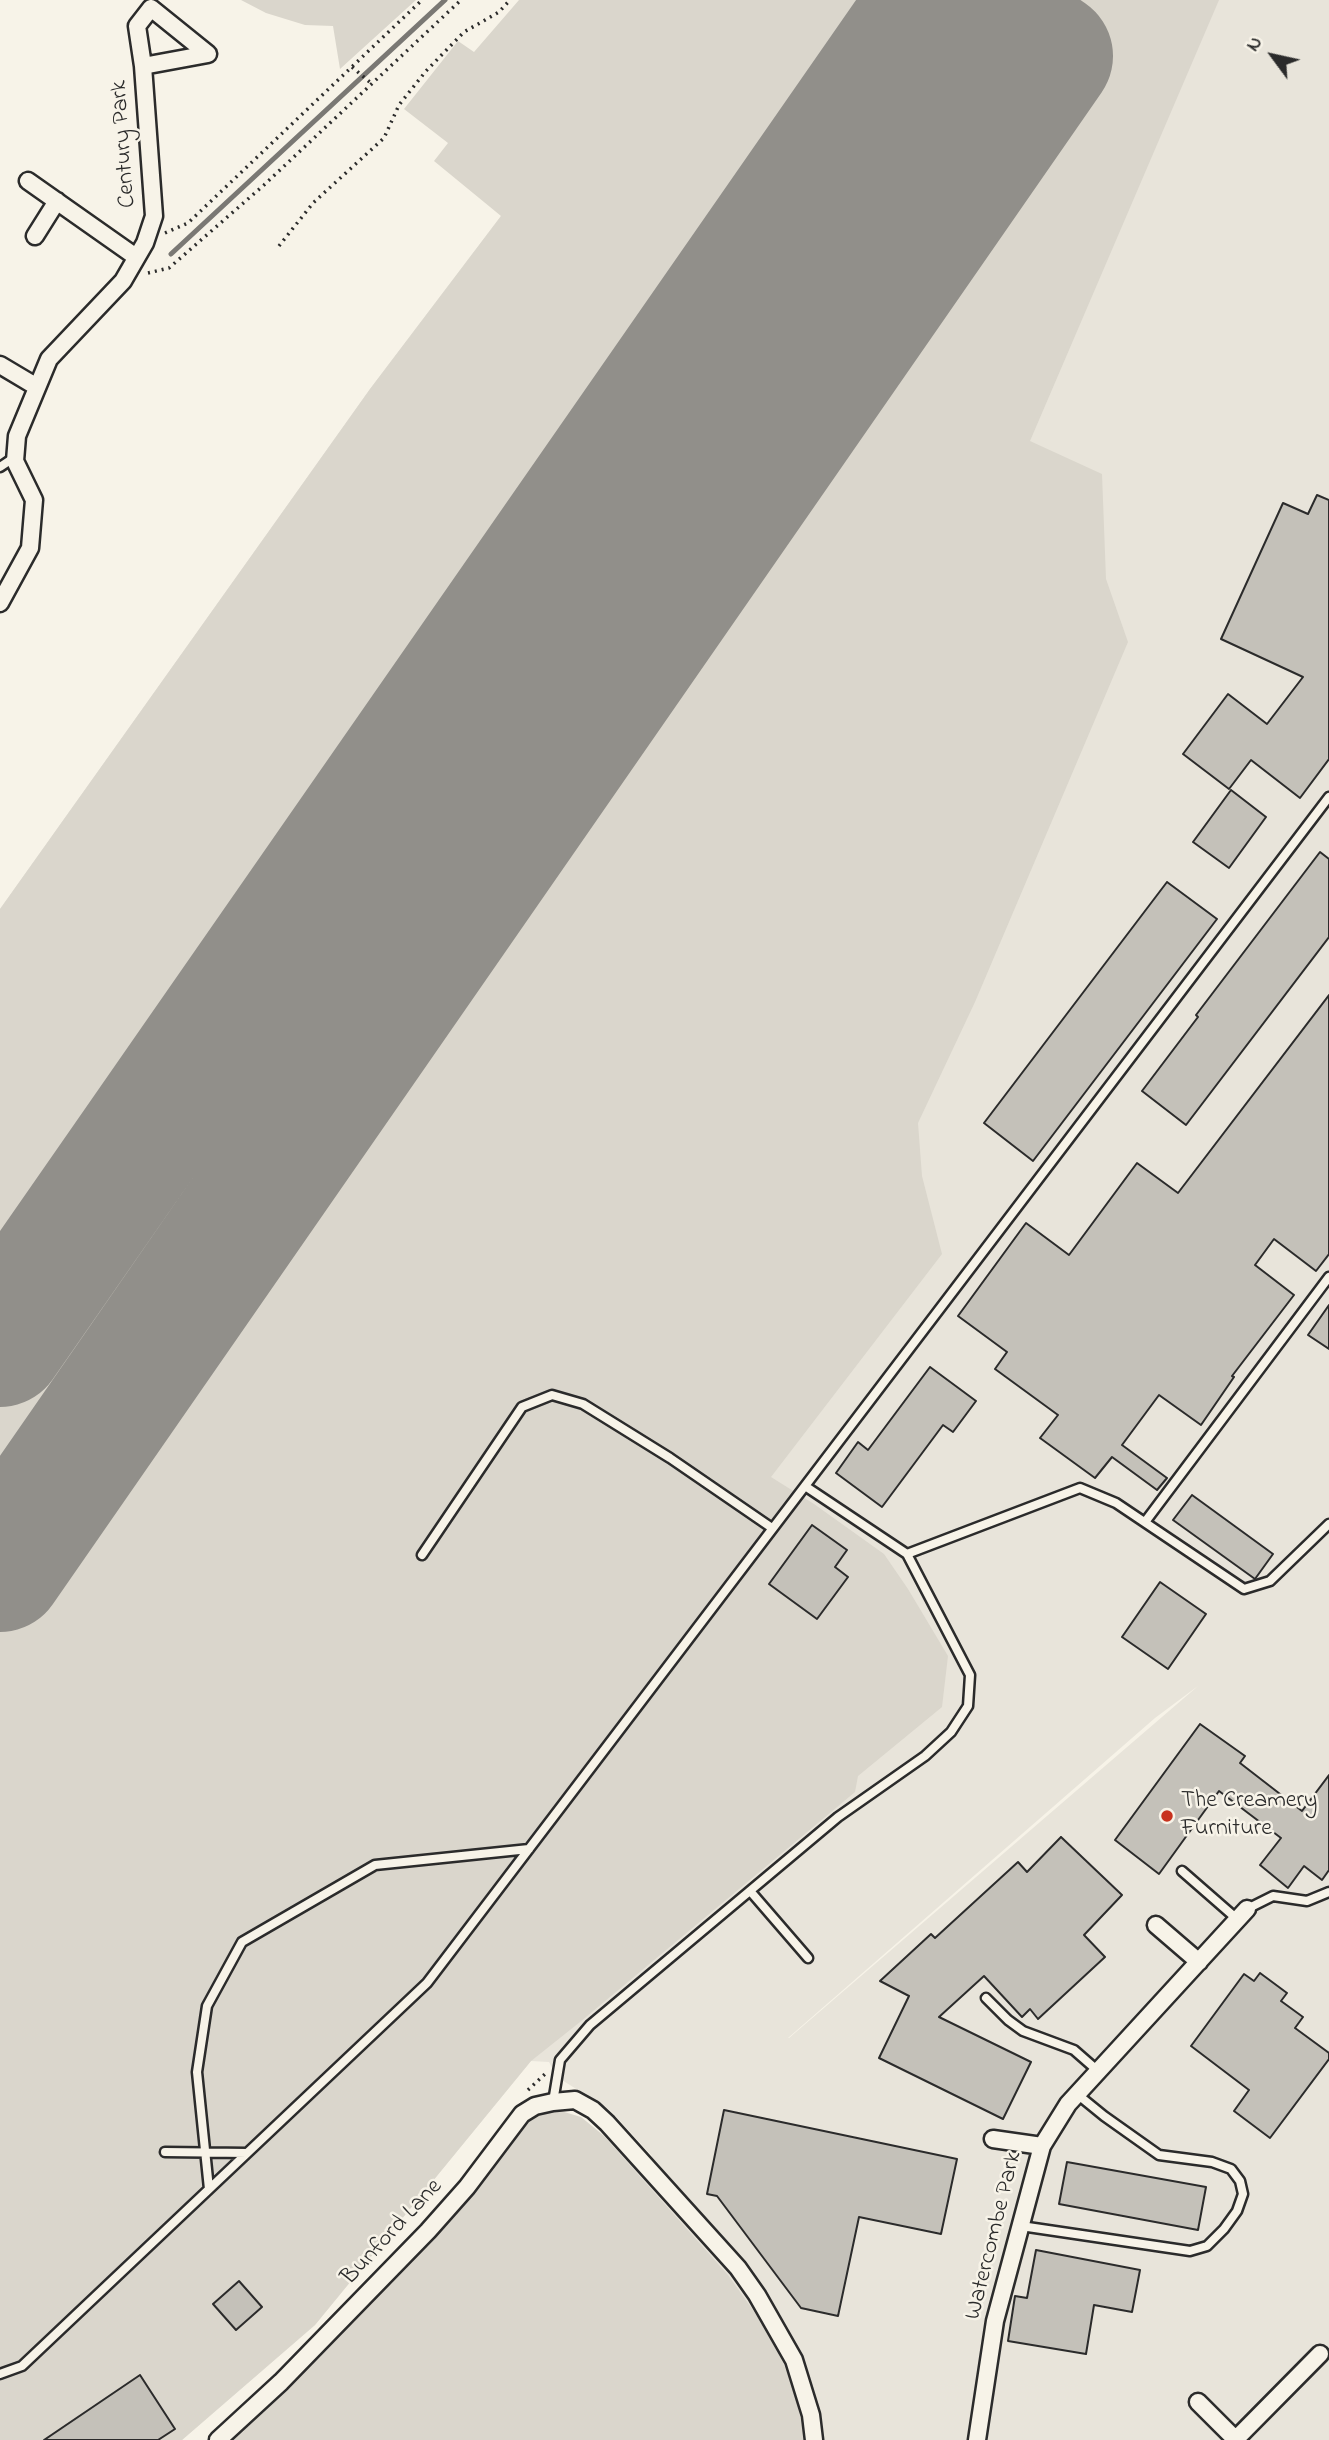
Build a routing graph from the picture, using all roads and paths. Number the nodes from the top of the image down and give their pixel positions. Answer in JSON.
{"nodes":[{"id":1,"x":422,"y":0,"type":"edge"},
{"id":2,"x":461,"y":0,"type":"edge"},
{"id":3,"x":510,"y":0,"type":"edge"},
{"id":4,"x":143,"y":66,"type":"junction"},
{"id":5,"x":353,"y":67,"type":"junction"},
{"id":6,"x":371,"y":83,"type":"junction"},
{"id":7,"x":28,"y":181,"type":"dead end"},
{"id":8,"x":57,"y":201,"type":"junction"},
{"id":9,"x":35,"y":236,"type":"dead end"},
{"id":10,"x":279,"y":246,"type":"dead end"},
{"id":11,"x":140,"y":250,"type":"junction"},
{"id":12,"x":123,"y":281,"type":"junction"},
{"id":13,"x":0,"y":365,"type":"edge"},
{"id":14,"x":37,"y":387,"type":"junction"},
{"id":15,"x":17,"y":436,"type":"junction"},
{"id":16,"x":0,"y":437,"type":"edge"},
{"id":17,"x":15,"y":457,"type":"junction"},
{"id":18,"x":0,"y":467,"type":"edge"},
{"id":19,"x":0,"y":603,"type":"edge"},
{"id":20,"x":1329,"y":797,"type":"edge"},
{"id":21,"x":1329,"y":1277,"type":"edge"},
{"id":22,"x":805,"y":1486,"type":"junction"},
{"id":23,"x":1144,"y":1522,"type":"junction"},
{"id":24,"x":1329,"y":1524,"type":"edge"},
{"id":25,"x":772,"y":1528,"type":"junction"},
{"id":26,"x":907,"y":1554,"type":"junction"},
{"id":27,"x":422,"y":1555,"type":"dead end"},
{"id":28,"x":528,"y":1849,"type":"junction"},
{"id":29,"x":1182,"y":1871,"type":"dead end"},
{"id":30,"x":751,"y":1892,"type":"junction"},
{"id":31,"x":1329,"y":1892,"type":"edge"},
{"id":32,"x":1242,"y":1914,"type":"junction"},
{"id":33,"x":1156,"y":1925,"type":"dead end"},
{"id":34,"x":808,"y":1958,"type":"dead end"},
{"id":35,"x":1199,"y":1962,"type":"junction"},
{"id":36,"x":986,"y":1998,"type":"dead end"},
{"id":37,"x":1098,"y":2071,"type":"junction"},
{"id":38,"x":1077,"y":2094,"type":"junction"},
{"id":39,"x":553,"y":2102,"type":"junction"},
{"id":40,"x":993,"y":2139,"type":"dead end"},
{"id":41,"x":1042,"y":2146,"type":"junction"},
{"id":42,"x":165,"y":2152,"type":"dead end"},
{"id":43,"x":206,"y":2152,"type":"junction"},
{"id":44,"x":247,"y":2152,"type":"junction"},
{"id":45,"x":209,"y":2189,"type":"junction"},
{"id":46,"x":1021,"y":2226,"type":"junction"},
{"id":47,"x":1320,"y":2354,"type":"dead end"},
{"id":48,"x":0,"y":2374,"type":"edge"},
{"id":49,"x":1198,"y":2402,"type":"dead end"},
{"id":50,"x":218,"y":2440,"type":"edge"},
{"id":51,"x":814,"y":2440,"type":"edge"},
{"id":52,"x":977,"y":2440,"type":"edge"},
{"id":53,"x":1235,"y":2440,"type":"edge"}],
"edges":[{"from":1,"to":5,"type":"path"},
{"from":2,"to":6,"type":"path"},
{"from":3,"to":10,"type":"path"},
{"from":4,"to":4,"type":"street","name":"Century Park"},
{"from":4,"to":11,"type":"street","name":"Century Park"},
{"from":5,"to":6,"type":"path"},
{"from":5,"to":11,"type":"path"},
{"from":6,"to":12,"type":"path"},
{"from":7,"to":8,"type":"street","name":"Century Park"},
{"from":8,"to":9,"type":"street"},
{"from":8,"to":11,"type":"street","name":"Century Park"},
{"from":11,"to":12,"type":"street","name":"Century Park"},
{"from":12,"to":14,"type":"street","name":"Century Park"},
{"from":13,"to":14,"type":"street"},
{"from":14,"to":15,"type":"street","name":"Century Park"},
{"from":15,"to":16,"type":"street"},
{"from":15,"to":17,"type":"street","name":"Century Park"},
{"from":17,"to":18,"type":"lane"},
{"from":17,"to":19,"type":"street","name":"Century Park"},
{"from":20,"to":22,"type":"lane"},
{"from":21,"to":23,"type":"lane"},
{"from":22,"to":25,"type":"lane"},
{"from":22,"to":26,"type":"lane"},
{"from":23,"to":24,"type":"lane"},
{"from":23,"to":26,"type":"lane"},
{"from":25,"to":27,"type":"lane"},
{"from":25,"to":28,"type":"lane"},
{"from":26,"to":30,"type":"lane"},
{"from":28,"to":43,"type":"lane"},
{"from":28,"to":44,"type":"lane"},
{"from":29,"to":32,"type":"lane"},
{"from":30,"to":34,"type":"lane"},
{"from":30,"to":39,"type":"lane"},
{"from":31,"to":32,"type":"lane"},
{"from":32,"to":35,"type":"street","name":"Watercombe Park"},
{"from":33,"to":35,"type":"street"},
{"from":35,"to":37,"type":"street","name":"Watercombe Park"},
{"from":36,"to":37,"type":"lane"},
{"from":37,"to":38,"type":"street","name":"Watercombe Park"},
{"from":38,"to":41,"type":"street","name":"Watercombe Park"},
{"from":38,"to":46,"type":"lane"},
{"from":39,"to":50,"type":"street","name":"Bunford Lane"},
{"from":39,"to":51,"type":"street"},
{"from":40,"to":41,"type":"street"},
{"from":41,"to":46,"type":"street","name":"Watercombe Park"},
{"from":42,"to":43,"type":"lane"},
{"from":43,"to":44,"type":"lane"},
{"from":43,"to":45,"type":"lane"},
{"from":44,"to":45,"type":"lane"},
{"from":45,"to":48,"type":"lane"},
{"from":46,"to":52,"type":"street","name":"Watercombe Park"},
{"from":47,"to":53,"type":"street"},
{"from":49,"to":53,"type":"street"}]}
